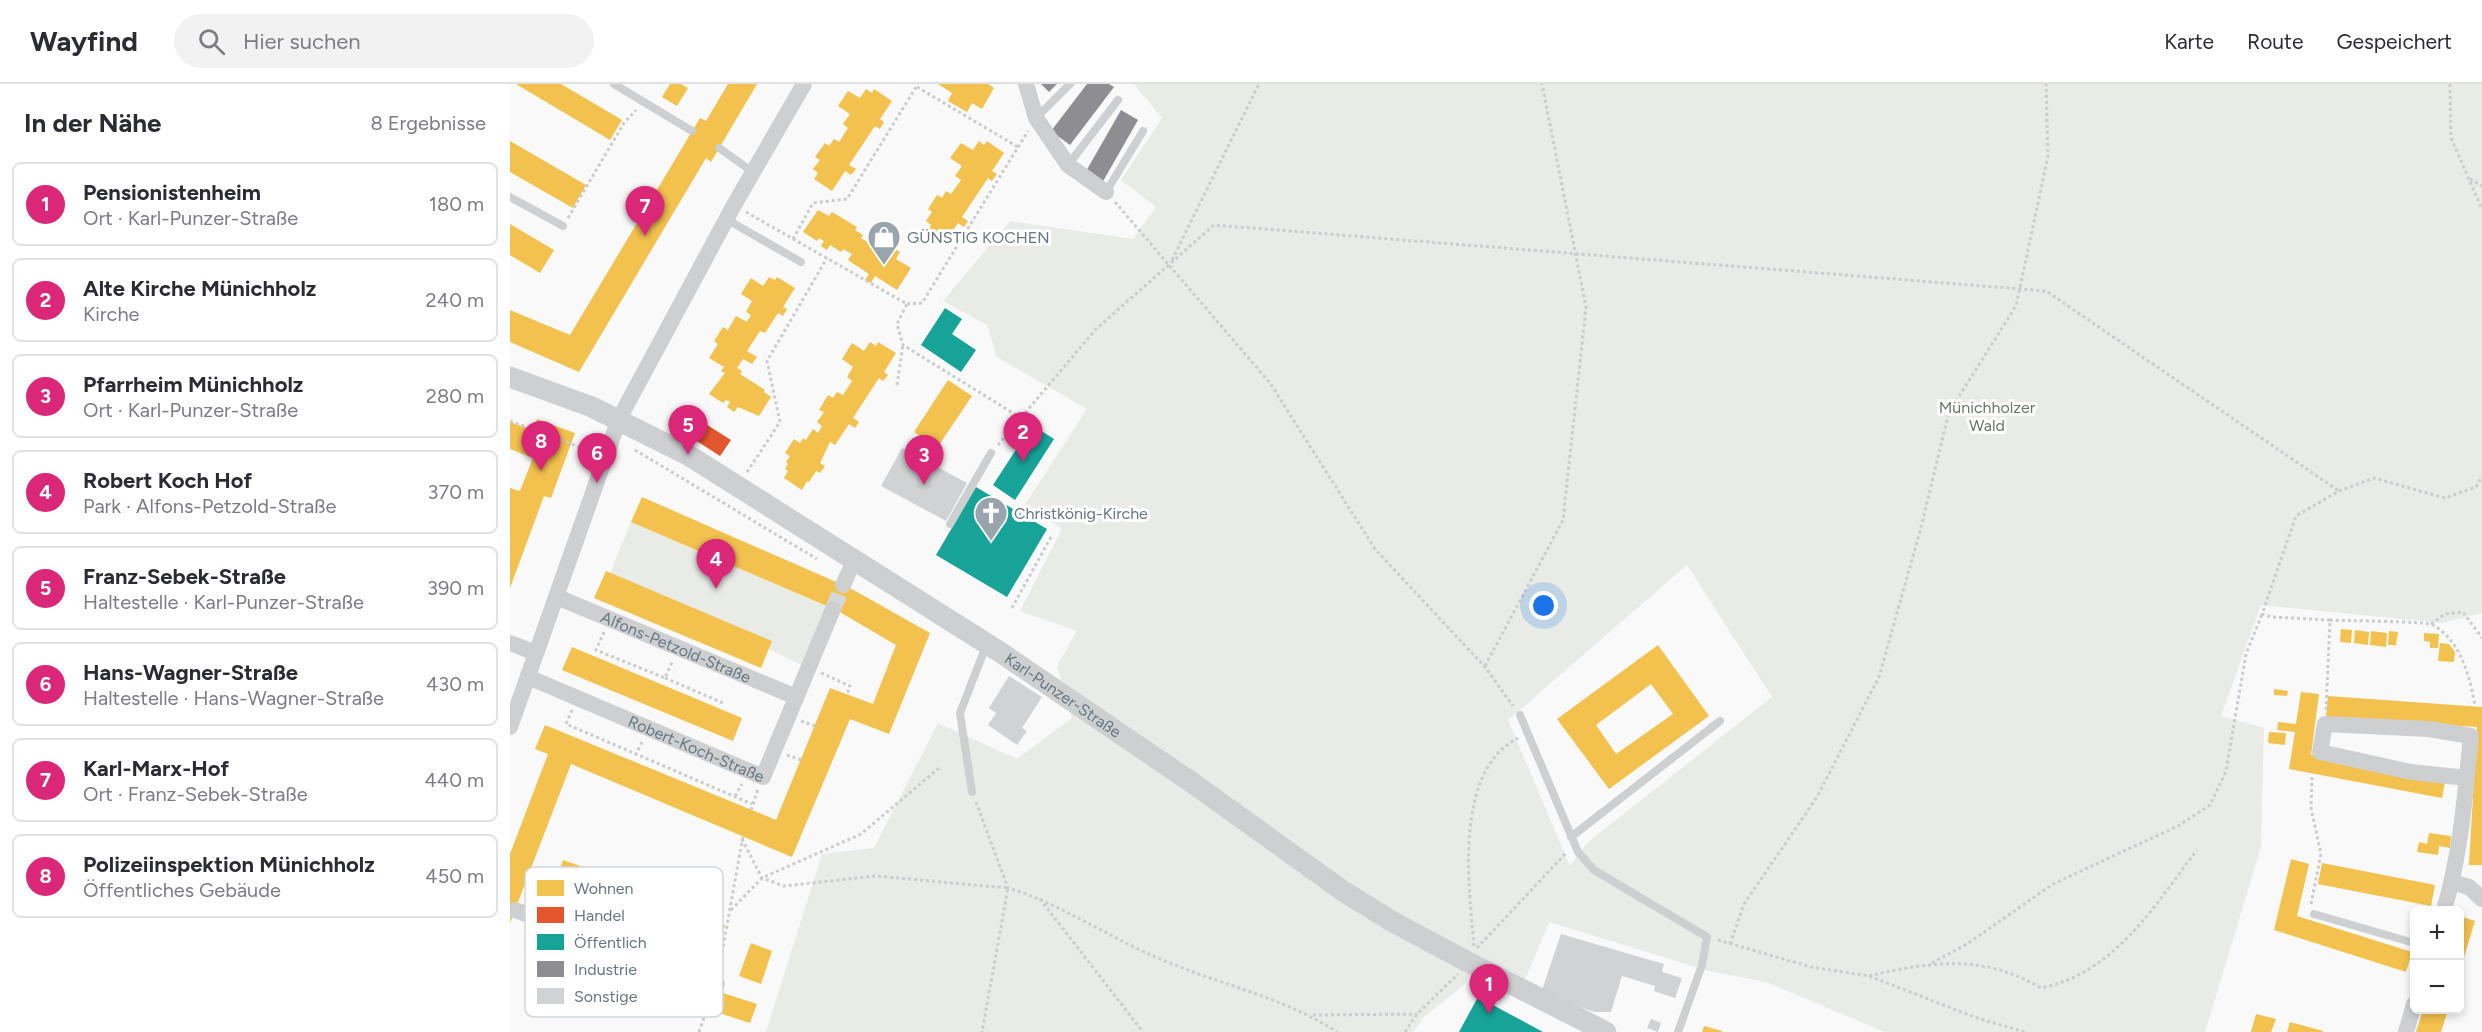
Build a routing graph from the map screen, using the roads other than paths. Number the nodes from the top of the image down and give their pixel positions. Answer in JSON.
{"nodes":[{"id":1,"x":614,"y":84,"type":"edge"},
{"id":2,"x":804,"y":84,"type":"edge"},
{"id":3,"x":1026,"y":84,"type":"edge"},
{"id":4,"x":1070,"y":84,"type":"edge"},
{"id":5,"x":1118,"y":100,"type":"dead end"},
{"id":6,"x":1036,"y":118,"type":"junction"},
{"id":7,"x":692,"y":131,"type":"dead end"},
{"id":8,"x":1143,"y":131,"type":"dead end"},
{"id":9,"x":719,"y":148,"type":"dead end"},
{"id":10,"x":1068,"y":165,"type":"junction"},
{"id":11,"x":753,"y":171,"type":"junction"},
{"id":12,"x":1106,"y":192,"type":"joint"},
{"id":13,"x":510,"y":197,"type":"edge"},
{"id":14,"x":730,"y":212,"type":"junction"},
{"id":15,"x":563,"y":226,"type":"road end"},
{"id":16,"x":801,"y":262,"type":"dead end"},
{"id":17,"x":510,"y":377,"type":"edge"},
{"id":18,"x":619,"y":419,"type":"junction"},
{"id":19,"x":991,"y":453,"type":"road end"},
{"id":20,"x":950,"y":524,"type":"dead end"},
{"id":21,"x":854,"y":561,"type":"junction"},
{"id":22,"x":843,"y":585,"type":"tunnel mouth"},
{"id":23,"x":557,"y":597,"type":"junction"},
{"id":24,"x":833,"y":609,"type":"tunnel mouth"},
{"id":25,"x":510,"y":643,"type":"edge"},
{"id":26,"x":997,"y":645,"type":"junction"},
{"id":27,"x":536,"y":653,"type":"junction"},
{"id":28,"x":528,"y":677,"type":"junction"},
{"id":29,"x":796,"y":697,"type":"junction"},
{"id":30,"x":1520,"y":715,"type":"road end"},
{"id":31,"x":1720,"y":722,"type":"dead end"},
{"id":32,"x":510,"y":727,"type":"edge"},
{"id":33,"x":2467,"y":778,"type":"junction"},
{"id":34,"x":972,"y":792,"type":"road end"},
{"id":35,"x":1573,"y":841,"type":"junction"},
{"id":36,"x":2452,"y":882,"type":"junction"},
{"id":37,"x":2482,"y":898,"type":"edge"},
{"id":38,"x":2445,"y":906,"type":"edge"},
{"id":39,"x":515,"y":910,"type":"dead end"},
{"id":40,"x":525,"y":913,"type":"edge"},
{"id":41,"x":2314,"y":914,"type":"road end"},
{"id":42,"x":2410,"y":942,"type":"edge"},
{"id":43,"x":2412,"y":1014,"type":"edge"},
{"id":44,"x":1598,"y":1031,"type":"edge"},
{"id":45,"x":1678,"y":1032,"type":"edge"},
{"id":46,"x":2406,"y":1032,"type":"edge"}],
"edges":[{"from":1,"to":7,"type":"lane"},
{"from":2,"to":11,"type":"street"},
{"from":3,"to":6,"type":"street"},
{"from":4,"to":6,"type":"lane"},
{"from":5,"to":10,"type":"lane"},
{"from":6,"to":10,"type":"street"},
{"from":8,"to":12,"type":"lane"},
{"from":9,"to":11,"type":"lane"},
{"from":10,"to":12,"type":"street"},
{"from":11,"to":14,"type":"street"},
{"from":13,"to":15,"type":"lane"},
{"from":14,"to":16,"type":"lane"},
{"from":14,"to":18,"type":"street"},
{"from":17,"to":18,"type":"street","name":"Karl-Punzer-Straße"},
{"from":18,"to":21,"type":"street","name":"Karl-Punzer-Straße"},
{"from":18,"to":23,"type":"street"},
{"from":19,"to":20,"type":"lane"},
{"from":21,"to":22,"type":"street"},
{"from":21,"to":26,"type":"street","name":"Karl-Punzer-Straße"},
{"from":23,"to":27,"type":"street"},
{"from":23,"to":29,"type":"street","name":"Alfons-Petzold-Straße"},
{"from":24,"to":29,"type":"street","name":"Robert-Koch-Straße"},
{"from":25,"to":27,"type":"street"},
{"from":26,"to":34,"type":"lane"},
{"from":26,"to":44,"type":"street","name":"Karl-Punzer-Straße"},
{"from":27,"to":28,"type":"street"},
{"from":28,"to":29,"type":"street","name":"Robert-Koch-Straße"},
{"from":28,"to":32,"type":"street"},
{"from":30,"to":35,"type":"lane"},
{"from":31,"to":35,"type":"lane"},
{"from":33,"to":33,"type":"street"},
{"from":33,"to":36,"type":"street"},
{"from":35,"to":45,"type":"lane"},
{"from":36,"to":37,"type":"street"},
{"from":36,"to":38,"type":"street"},
{"from":39,"to":40,"type":"street"},
{"from":41,"to":42,"type":"lane"},
{"from":43,"to":46,"type":"street"}]}
